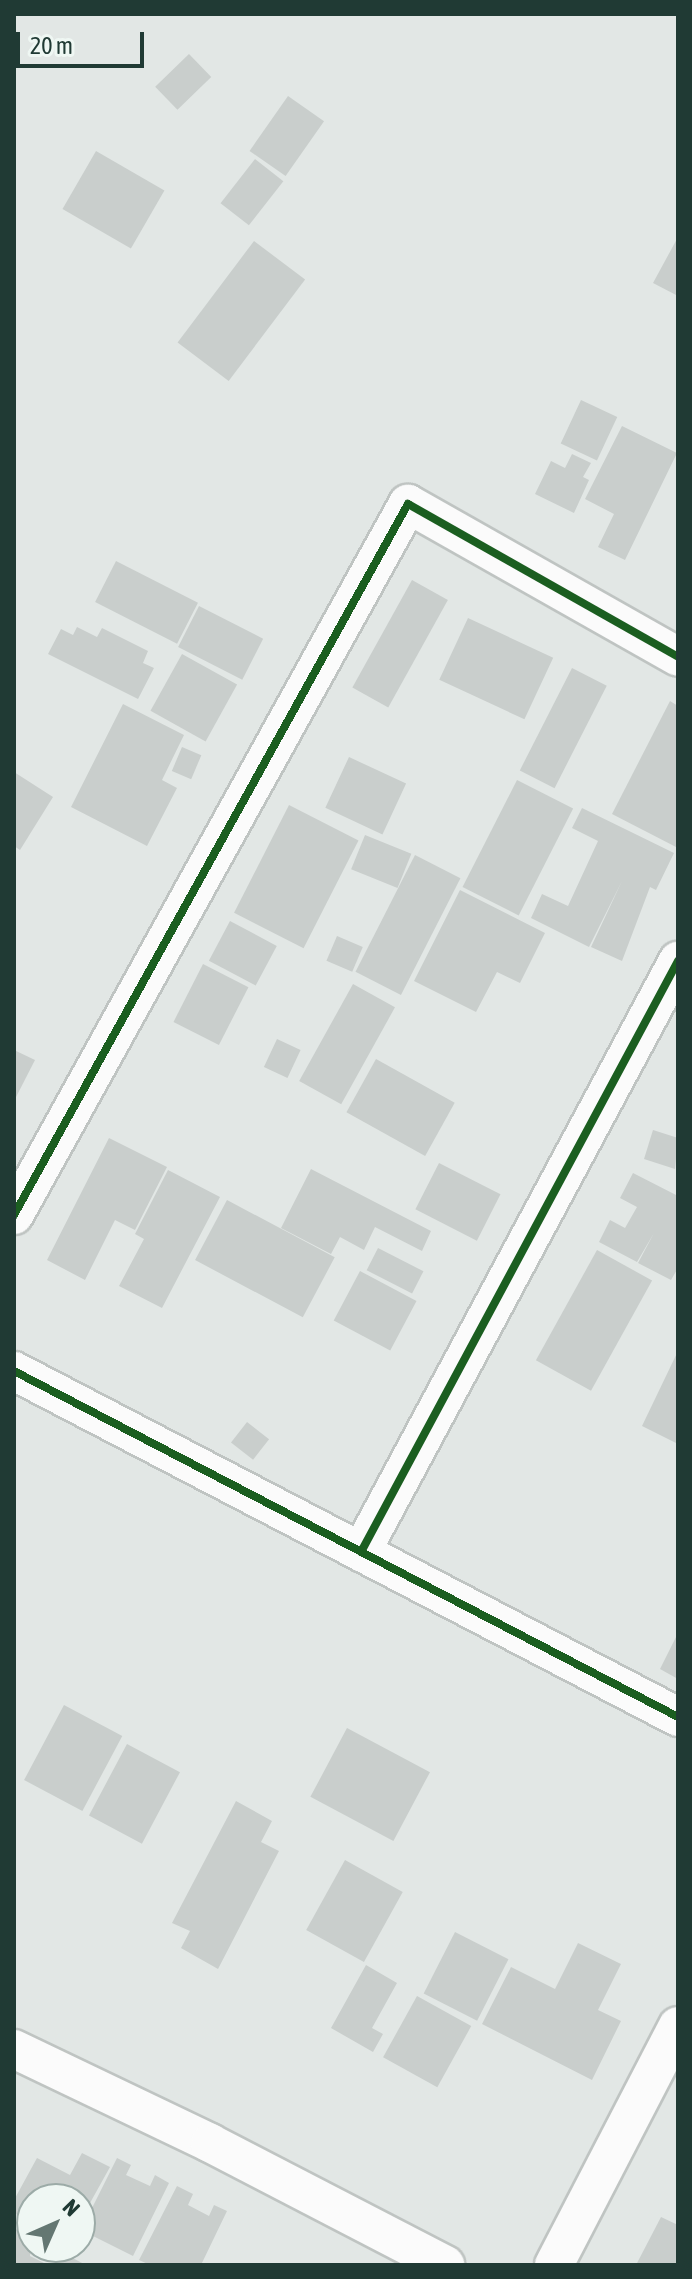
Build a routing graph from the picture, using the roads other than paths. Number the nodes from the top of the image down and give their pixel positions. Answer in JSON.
{"nodes":[{"id":1,"x":678,"y":657,"type":"edge"},
{"id":2,"x":678,"y":961,"type":"edge"},
{"id":3,"x":14,"y":1215,"type":"edge"},
{"id":4,"x":14,"y":1371,"type":"edge"},
{"id":5,"x":361,"y":1552,"type":"junction"},
{"id":6,"x":678,"y":1717,"type":"edge"},
{"id":7,"x":678,"y":2026,"type":"edge"},
{"id":8,"x":14,"y":2049,"type":"edge"},
{"id":9,"x":445,"y":2265,"type":"edge"},
{"id":10,"x":554,"y":2265,"type":"edge"}],
"edges":[{"from":1,"to":3,"type":"street"},
{"from":2,"to":5,"type":"street"},
{"from":4,"to":5,"type":"street"},
{"from":5,"to":6,"type":"street"},
{"from":7,"to":10,"type":"street"},
{"from":8,"to":9,"type":"street"}]}
